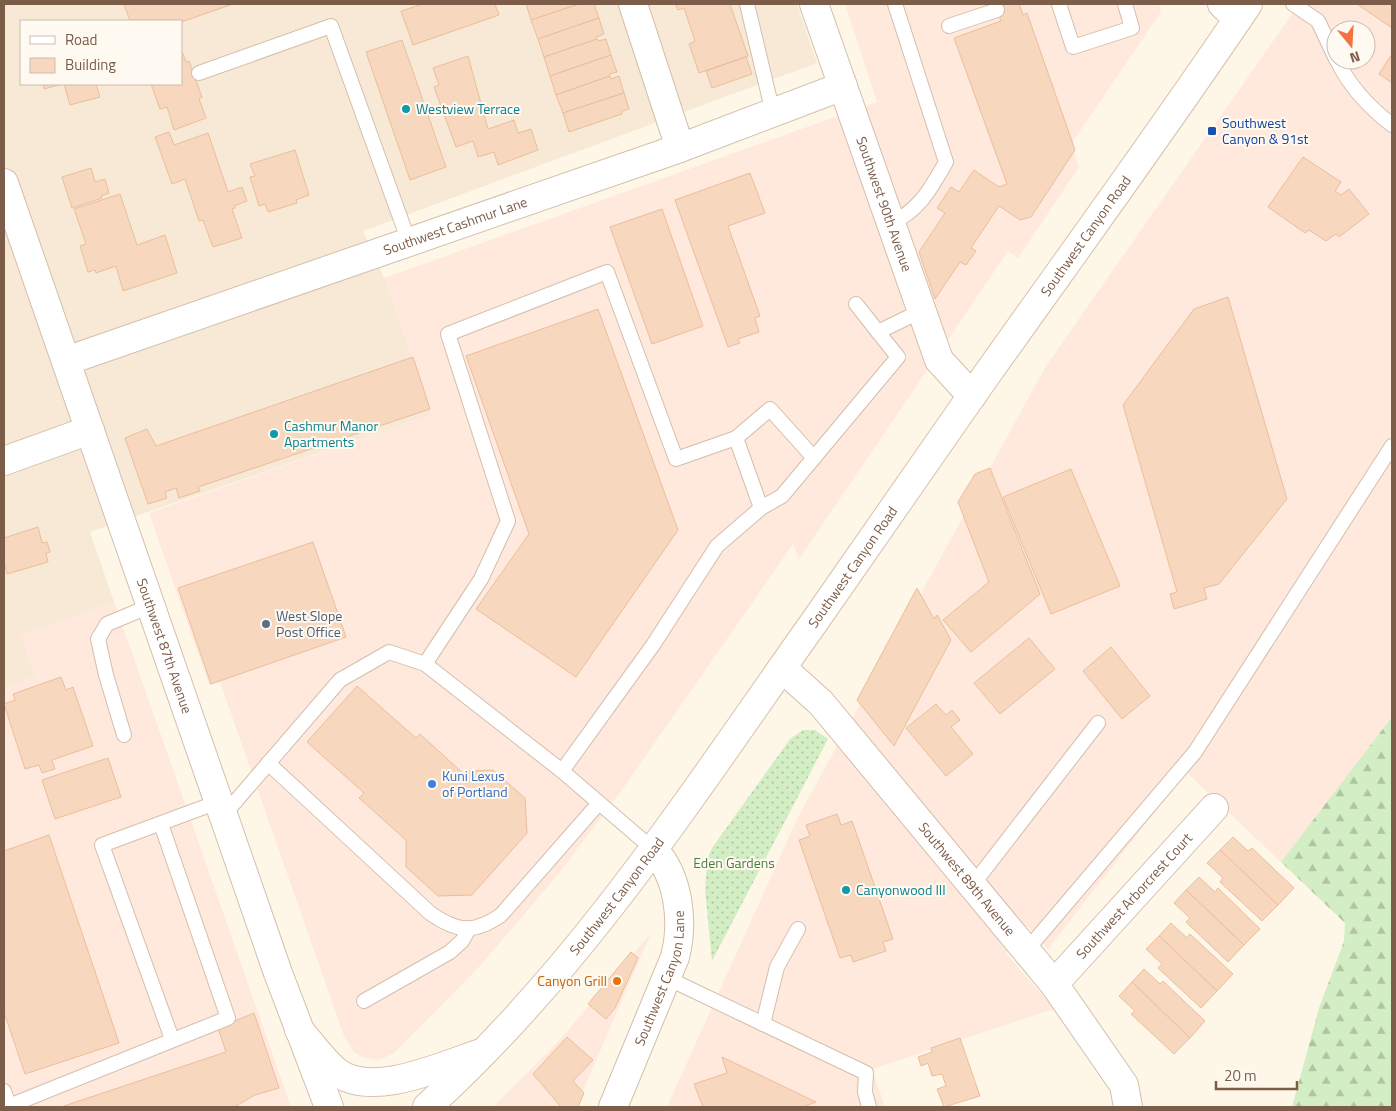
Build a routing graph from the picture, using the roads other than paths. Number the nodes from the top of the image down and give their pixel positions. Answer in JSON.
{"nodes":[{"id":1,"x":633,"y":4,"type":"edge"},
{"id":2,"x":747,"y":4,"type":"edge"},
{"id":3,"x":814,"y":4,"type":"edge"},
{"id":4,"x":895,"y":4,"type":"edge"},
{"id":5,"x":1059,"y":4,"type":"edge"},
{"id":6,"x":1125,"y":4,"type":"edge"},
{"id":7,"x":1293,"y":4,"type":"edge"},
{"id":8,"x":1236,"y":9,"type":"edge"},
{"id":9,"x":997,"y":10,"type":"dead end"},
{"id":10,"x":949,"y":26,"type":"dead end"},
{"id":11,"x":1326,"y":38,"type":"edge"},
{"id":12,"x":1342,"y":70,"type":"edge"},
{"id":13,"x":199,"y":73,"type":"dead end"},
{"id":14,"x":843,"y":86,"type":"junction"},
{"id":15,"x":774,"y":113,"type":"junction"},
{"id":16,"x":1392,"y":125,"type":"edge"},
{"id":17,"x":680,"y":148,"type":"junction"},
{"id":18,"x":4,"y":183,"type":"edge"},
{"id":19,"x":890,"y":223,"type":"junction"},
{"id":20,"x":409,"y":242,"type":"junction"},
{"id":21,"x":856,"y":304,"type":"dead end"},
{"id":22,"x":921,"y":311,"type":"junction"},
{"id":23,"x":878,"y":332,"type":"junction"},
{"id":24,"x":66,"y":361,"type":"junction"},
{"id":25,"x":972,"y":396,"type":"junction"},
{"id":26,"x":90,"y":430,"type":"junction"},
{"id":27,"x":736,"y":438,"type":"junction"},
{"id":28,"x":1392,"y":446,"type":"edge"},
{"id":29,"x":814,"y":458,"type":"junction"},
{"id":30,"x":4,"y":461,"type":"edge"},
{"id":31,"x":761,"y":508,"type":"junction"},
{"id":32,"x":150,"y":606,"type":"junction"},
{"id":33,"x":425,"y":664,"type":"junction"},
{"id":34,"x":782,"y":668,"type":"junction"},
{"id":35,"x":1098,"y":723,"type":"dead end"},
{"id":36,"x":124,"y":735,"type":"dead end"},
{"id":37,"x":268,"y":763,"type":"junction"},
{"id":38,"x":562,"y":771,"type":"junction"},
{"id":39,"x":599,"y":803,"type":"junction"},
{"id":40,"x":1214,"y":808,"type":"dead end"},
{"id":41,"x":221,"y":809,"type":"junction"},
{"id":42,"x":161,"y":824,"type":"junction"},
{"id":43,"x":654,"y":850,"type":"junction"},
{"id":44,"x":971,"y":887,"type":"junction"},
{"id":45,"x":469,"y":929,"type":"junction"},
{"id":46,"x":798,"y":930,"type":"dead end"},
{"id":47,"x":1026,"y":952,"type":"junction"},
{"id":48,"x":667,"y":978,"type":"junction"},
{"id":49,"x":1054,"y":984,"type":"junction"},
{"id":50,"x":364,"y":1002,"type":"dead end"},
{"id":51,"x":763,"y":1024,"type":"junction"},
{"id":52,"x":299,"y":1030,"type":"junction"},
{"id":53,"x":172,"y":1039,"type":"junction"},
{"id":54,"x":484,"y":1052,"type":"junction"},
{"id":55,"x":4,"y":1091,"type":"edge"},
{"id":56,"x":322,"y":1105,"type":"edge"},
{"id":57,"x":10,"y":1106,"type":"edge"},
{"id":58,"x":427,"y":1107,"type":"edge"},
{"id":59,"x":613,"y":1107,"type":"edge"},
{"id":60,"x":869,"y":1107,"type":"edge"},
{"id":61,"x":1128,"y":1107,"type":"edge"}],
"edges":[{"from":1,"to":17,"type":"street"},
{"from":2,"to":15,"type":"lane"},
{"from":3,"to":14,"type":"street","name":"Southwest 90th Avenue"},
{"from":4,"to":19,"type":"lane"},
{"from":5,"to":6,"type":"lane"},
{"from":7,"to":11,"type":"lane"},
{"from":8,"to":25,"type":"street","name":"Southwest Canyon Road"},
{"from":9,"to":10,"type":"lane"},
{"from":12,"to":16,"type":"lane"},
{"from":13,"to":20,"type":"lane"},
{"from":14,"to":15,"type":"street","name":"Southwest Cashmur Lane"},
{"from":14,"to":19,"type":"street","name":"Southwest 90th Avenue"},
{"from":15,"to":17,"type":"street","name":"Southwest Cashmur Lane"},
{"from":17,"to":20,"type":"street","name":"Southwest Cashmur Lane"},
{"from":18,"to":24,"type":"street","name":"Southwest 87th Avenue"},
{"from":19,"to":22,"type":"street","name":"Southwest 90th Avenue"},
{"from":20,"to":24,"type":"street","name":"Southwest Cashmur Lane"},
{"from":21,"to":23,"type":"lane"},
{"from":22,"to":23,"type":"lane"},
{"from":22,"to":25,"type":"street","name":"Southwest 90th Avenue"},
{"from":23,"to":29,"type":"lane"},
{"from":24,"to":26,"type":"street","name":"Southwest 87th Avenue"},
{"from":25,"to":34,"type":"street","name":"Southwest Canyon Road"},
{"from":26,"to":30,"type":"street"},
{"from":26,"to":32,"type":"street","name":"Southwest 87th Avenue"},
{"from":27,"to":29,"type":"lane"},
{"from":27,"to":31,"type":"lane"},
{"from":27,"to":33,"type":"lane"},
{"from":28,"to":47,"type":"lane"},
{"from":29,"to":31,"type":"lane"},
{"from":31,"to":38,"type":"lane"},
{"from":32,"to":36,"type":"lane"},
{"from":32,"to":41,"type":"street","name":"Southwest 87th Avenue"},
{"from":33,"to":37,"type":"lane"},
{"from":33,"to":38,"type":"lane"},
{"from":34,"to":43,"type":"street","name":"Southwest Canyon Road"},
{"from":34,"to":44,"type":"street","name":"Southwest 89th Avenue"},
{"from":35,"to":44,"type":"lane"},
{"from":37,"to":41,"type":"lane"},
{"from":37,"to":45,"type":"lane"},
{"from":38,"to":39,"type":"lane"},
{"from":39,"to":43,"type":"lane"},
{"from":39,"to":45,"type":"lane"},
{"from":40,"to":49,"type":"street","name":"Southwest Arborcrest Court"},
{"from":41,"to":42,"type":"lane"},
{"from":41,"to":52,"type":"street","name":"Southwest 87th Avenue"},
{"from":42,"to":53,"type":"lane"},
{"from":42,"to":53,"type":"lane"},
{"from":43,"to":48,"type":"street","name":"Southwest Canyon Lane"},
{"from":43,"to":54,"type":"street","name":"Southwest Canyon Road"},
{"from":44,"to":47,"type":"street","name":"Southwest 89th Avenue"},
{"from":45,"to":50,"type":"lane"},
{"from":46,"to":51,"type":"lane"},
{"from":47,"to":49,"type":"street","name":"Southwest 89th Avenue"},
{"from":48,"to":51,"type":"lane"},
{"from":48,"to":59,"type":"street","name":"Southwest Canyon Lane"},
{"from":49,"to":61,"type":"street","name":"Southwest 89th Avenue"},
{"from":51,"to":60,"type":"lane"},
{"from":52,"to":54,"type":"street"},
{"from":52,"to":56,"type":"street","name":"Southwest 87th Avenue"},
{"from":53,"to":57,"type":"lane"},
{"from":54,"to":58,"type":"street","name":"Southwest Canyon Road"},
{"from":55,"to":57,"type":"lane"}]}
